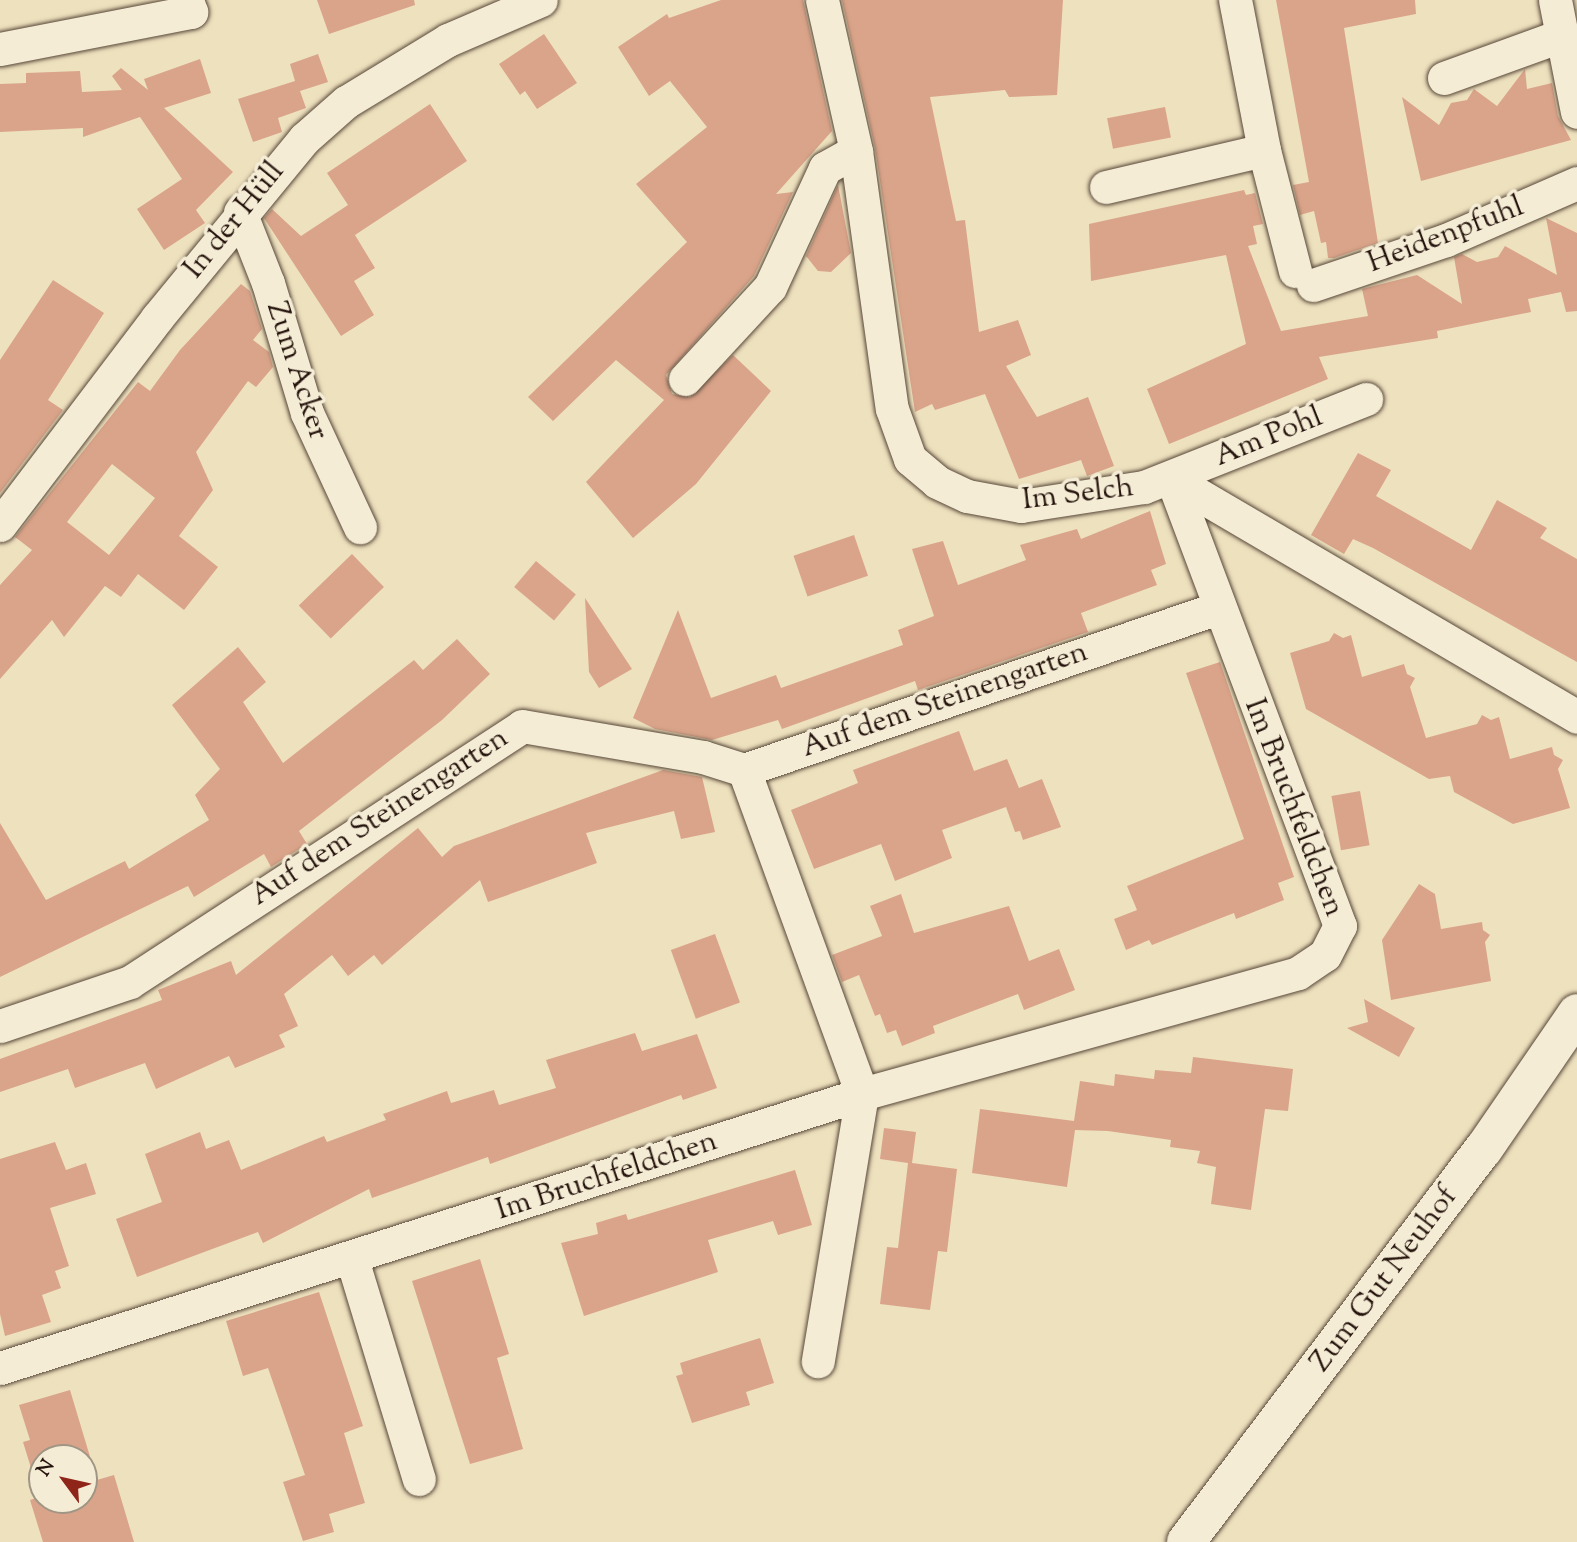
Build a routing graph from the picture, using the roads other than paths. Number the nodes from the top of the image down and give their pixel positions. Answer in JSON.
{"nodes":[{"id":1,"x":541,"y":0,"type":"edge"},
{"id":2,"x":822,"y":0,"type":"edge"},
{"id":3,"x":1235,"y":0,"type":"edge"},
{"id":4,"x":1555,"y":0,"type":"edge"},
{"id":5,"x":189,"y":6,"type":"edge"},
{"id":6,"x":1560,"y":36,"type":"junction"},
{"id":7,"x":0,"y":49,"type":"edge"},
{"id":8,"x":1444,"y":78,"type":"dead end"},
{"id":9,"x":1577,"y":112,"type":"edge"},
{"id":10,"x":1264,"y":150,"type":"junction"},
{"id":11,"x":856,"y":151,"type":"junction"},
{"id":12,"x":1577,"y":183,"type":"edge"},
{"id":13,"x":1106,"y":187,"type":"dead end"},
{"id":14,"x":240,"y":212,"type":"junction"},
{"id":15,"x":685,"y":379,"type":"dead end"},
{"id":16,"x":1367,"y":399,"type":"dead end"},
{"id":17,"x":1158,"y":483,"type":"junction"},
{"id":18,"x":0,"y":525,"type":"edge"},
{"id":19,"x":360,"y":527,"type":"dead end"},
{"id":20,"x":1218,"y":608,"type":"junction"},
{"id":21,"x":1577,"y":717,"type":"edge"},
{"id":22,"x":744,"y":770,"type":"junction"},
{"id":23,"x":1577,"y":1013,"type":"edge"},
{"id":24,"x":0,"y":1026,"type":"edge"},
{"id":25,"x":862,"y":1094,"type":"junction"},
{"id":26,"x":352,"y":1259,"type":"junction"},
{"id":27,"x":818,"y":1361,"type":"dead end"},
{"id":28,"x":0,"y":1368,"type":"edge"},
{"id":29,"x":419,"y":1479,"type":"dead end"},
{"id":30,"x":1186,"y":1542,"type":"edge"}],
"edges":[{"from":1,"to":14,"type":"street","name":"In der Hüll"},
{"from":2,"to":11,"type":"street","name":"Im Selch"},
{"from":3,"to":10,"type":"street","name":"Heidenpfuhl"},
{"from":4,"to":6,"type":"street"},
{"from":5,"to":7,"type":"street"},
{"from":6,"to":8,"type":"street"},
{"from":6,"to":9,"type":"street"},
{"from":10,"to":12,"type":"street","name":"Heidenpfuhl"},
{"from":10,"to":13,"type":"street"},
{"from":11,"to":15,"type":"street"},
{"from":11,"to":17,"type":"street","name":"Im Selch"},
{"from":14,"to":18,"type":"street","name":"In der Hüll"},
{"from":14,"to":19,"type":"street","name":"Zum Acker"},
{"from":16,"to":17,"type":"street","name":"Am Pohl"},
{"from":17,"to":20,"type":"street","name":"Im Bruchfeldchen"},
{"from":17,"to":21,"type":"street","name":"Im Selch"},
{"from":20,"to":22,"type":"street","name":"Auf dem Steinengarten"},
{"from":20,"to":25,"type":"street","name":"Im Bruchfeldchen"},
{"from":22,"to":24,"type":"street","name":"Auf dem Steinengarten"},
{"from":22,"to":25,"type":"street"},
{"from":23,"to":30,"type":"main road","name":"Zum Gut Neuhof"},
{"from":25,"to":26,"type":"street","name":"Im Bruchfeldchen"},
{"from":25,"to":27,"type":"street"},
{"from":26,"to":28,"type":"street","name":"Im Bruchfeldchen"},
{"from":26,"to":29,"type":"street"}]}
